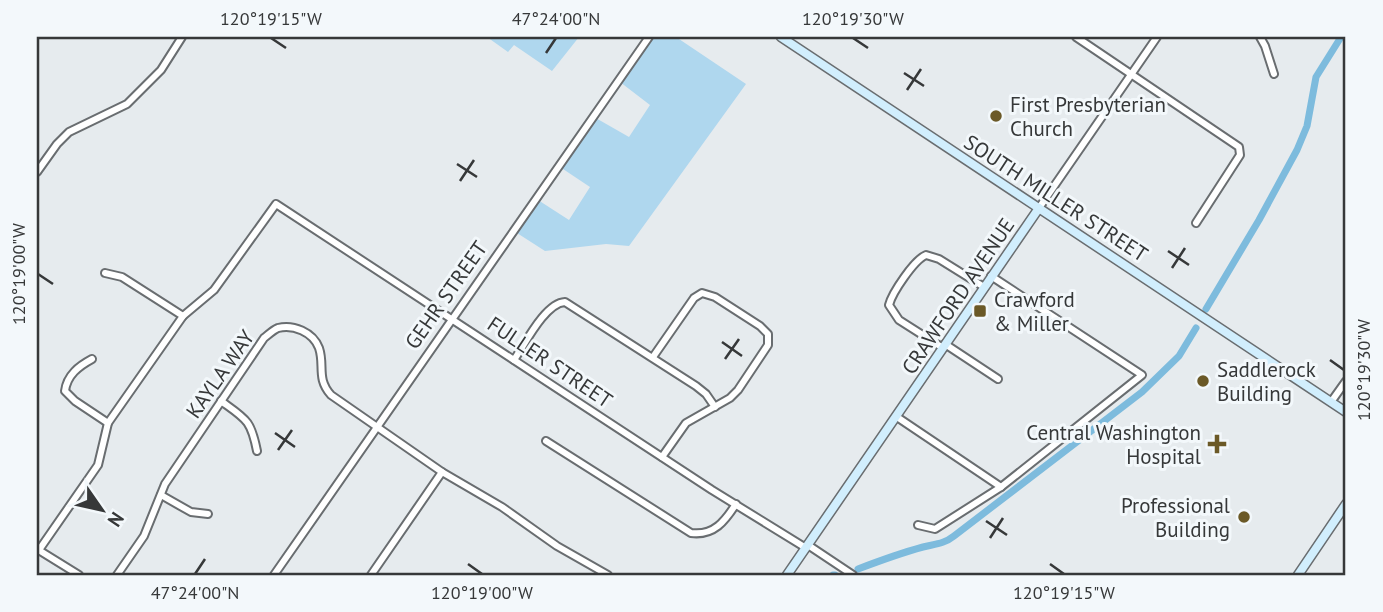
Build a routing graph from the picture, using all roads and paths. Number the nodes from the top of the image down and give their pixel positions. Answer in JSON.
{"nodes":[{"id":1,"x":182,"y":37,"type":"edge"},
{"id":2,"x":649,"y":37,"type":"edge"},
{"id":3,"x":781,"y":37,"type":"edge"},
{"id":4,"x":1076,"y":37,"type":"edge"},
{"id":5,"x":1157,"y":37,"type":"edge"},
{"id":6,"x":1259,"y":37,"type":"edge"},
{"id":7,"x":1132,"y":74,"type":"junction"},
{"id":8,"x":1273,"y":74,"type":"dead end"},
{"id":9,"x":37,"y":172,"type":"edge"},
{"id":10,"x":1040,"y":208,"type":"junction"},
{"id":11,"x":1196,"y":223,"type":"dead end"},
{"id":12,"x":105,"y":273,"type":"dead end"},
{"id":13,"x":992,"y":276,"type":"junction"},
{"id":14,"x":984,"y":287,"type":"junction"},
{"id":15,"x":183,"y":316,"type":"junction"},
{"id":16,"x":451,"y":318,"type":"junction"},
{"id":17,"x":944,"y":346,"type":"junction"},
{"id":18,"x":653,"y":357,"type":"junction"},
{"id":19,"x":92,"y":359,"type":"dead end"},
{"id":20,"x":514,"y":360,"type":"junction"},
{"id":21,"x":998,"y":379,"type":"dead end"},
{"id":22,"x":1346,"y":381,"type":"edge"},
{"id":23,"x":221,"y":401,"type":"junction"},
{"id":24,"x":1331,"y":402,"type":"junction"},
{"id":25,"x":715,"y":407,"type":"junction"},
{"id":26,"x":1346,"y":412,"type":"edge"},
{"id":27,"x":897,"y":417,"type":"junction"},
{"id":28,"x":108,"y":423,"type":"junction"},
{"id":29,"x":376,"y":426,"type":"junction"},
{"id":30,"x":546,"y":441,"type":"dead end"},
{"id":31,"x":257,"y":451,"type":"dead end"},
{"id":32,"x":662,"y":457,"type":"junction"},
{"id":33,"x":442,"y":472,"type":"junction"},
{"id":34,"x":1002,"y":487,"type":"junction"},
{"id":35,"x":161,"y":495,"type":"junction"},
{"id":36,"x":736,"y":504,"type":"junction"},
{"id":37,"x":1345,"y":510,"type":"edge"},
{"id":38,"x":208,"y":514,"type":"dead end"},
{"id":39,"x":918,"y":525,"type":"dead end"},
{"id":40,"x":807,"y":546,"type":"junction"},
{"id":41,"x":38,"y":550,"type":"edge"},
{"id":42,"x":597,"y":573,"type":"edge"},
{"id":43,"x":79,"y":575,"type":"edge"},
{"id":44,"x":117,"y":575,"type":"edge"},
{"id":45,"x":274,"y":575,"type":"edge"},
{"id":46,"x":371,"y":575,"type":"edge"},
{"id":47,"x":608,"y":575,"type":"edge"},
{"id":48,"x":787,"y":575,"type":"edge"},
{"id":49,"x":853,"y":575,"type":"edge"},
{"id":50,"x":1298,"y":575,"type":"edge"}],
"edges":[{"from":1,"to":9,"type":"street"},
{"from":2,"to":16,"type":"street","name":"GEHR STREET"},
{"from":3,"to":10,"type":"street","name":"SOUTH MILLER STREET"},
{"from":4,"to":7,"type":"street"},
{"from":5,"to":7,"type":"street","name":"CRAWFORD AVENUE"},
{"from":6,"to":8,"type":"street"},
{"from":7,"to":10,"type":"street","name":"CRAWFORD AVENUE"},
{"from":7,"to":11,"type":"street"},
{"from":10,"to":13,"type":"street","name":"CRAWFORD AVENUE"},
{"from":10,"to":24,"type":"street","name":"SOUTH MILLER STREET"},
{"from":12,"to":15,"type":"street"},
{"from":13,"to":14,"type":"street","name":"CRAWFORD AVENUE"},
{"from":13,"to":34,"type":"street"},
{"from":14,"to":17,"type":"street","name":"CRAWFORD AVENUE"},
{"from":14,"to":17,"type":"street"},
{"from":15,"to":16,"type":"street","name":"FULLER STREET"},
{"from":15,"to":28,"type":"street"},
{"from":16,"to":20,"type":"street","name":"FULLER STREET"},
{"from":16,"to":29,"type":"street","name":"GEHR STREET"},
{"from":17,"to":21,"type":"street"},
{"from":17,"to":27,"type":"street","name":"CRAWFORD AVENUE"},
{"from":18,"to":20,"type":"street"},
{"from":18,"to":25,"type":"street"},
{"from":18,"to":25,"type":"street"},
{"from":19,"to":28,"type":"street"},
{"from":20,"to":32,"type":"street","name":"FULLER STREET"},
{"from":22,"to":24,"type":"street"},
{"from":23,"to":29,"type":"street","name":"KAYLA WAY"},
{"from":23,"to":31,"type":"street"},
{"from":23,"to":35,"type":"street","name":"KAYLA WAY"},
{"from":24,"to":26,"type":"street","name":"SOUTH MILLER STREET"},
{"from":25,"to":32,"type":"street"},
{"from":27,"to":34,"type":"street"},
{"from":27,"to":40,"type":"street","name":"CRAWFORD AVENUE"},
{"from":28,"to":41,"type":"street"},
{"from":29,"to":33,"type":"street"},
{"from":29,"to":45,"type":"street","name":"GEHR STREET"},
{"from":30,"to":36,"type":"street"},
{"from":32,"to":36,"type":"street","name":"FULLER STREET"},
{"from":33,"to":42,"type":"street"},
{"from":33,"to":46,"type":"street"},
{"from":34,"to":39,"type":"street"},
{"from":35,"to":38,"type":"street"},
{"from":35,"to":44,"type":"street","name":"KAYLA WAY"},
{"from":36,"to":40,"type":"street","name":"FULLER STREET"},
{"from":37,"to":50,"type":"street"},
{"from":40,"to":48,"type":"street","name":"CRAWFORD AVENUE"},
{"from":40,"to":49,"type":"street","name":"FULLER STREET"},
{"from":41,"to":43,"type":"street"},
{"from":42,"to":47,"type":"street"}]}
